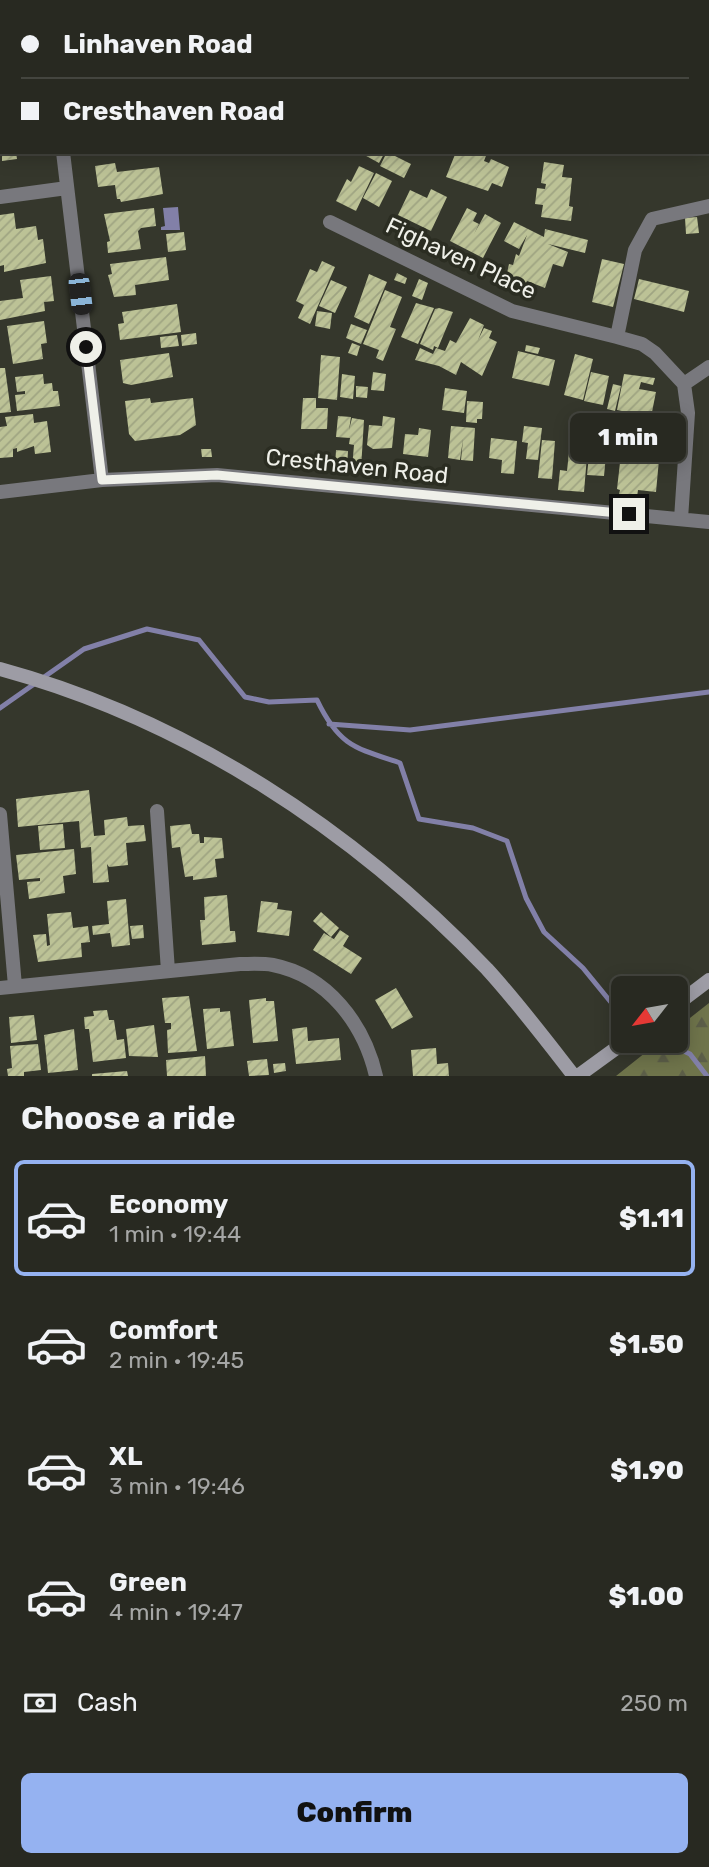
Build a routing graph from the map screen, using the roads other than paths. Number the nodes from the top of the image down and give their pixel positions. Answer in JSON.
{"nodes":[{"id":1,"x":63,"y":154,"type":"edge"},
{"id":2,"x":67,"y":188,"type":"junction"},
{"id":3,"x":0,"y":197,"type":"edge"},
{"id":4,"x":709,"y":206,"type":"edge"},
{"id":5,"x":330,"y":222,"type":"dead end"},
{"id":6,"x":617,"y":337,"type":"junction"},
{"id":7,"x":709,"y":367,"type":"edge"},
{"id":8,"x":684,"y":384,"type":"junction"},
{"id":9,"x":102,"y":480,"type":"junction"},
{"id":10,"x":0,"y":492,"type":"edge"},
{"id":11,"x":681,"y":519,"type":"junction"},
{"id":12,"x":709,"y":522,"type":"edge"},
{"id":13,"x":0,"y":670,"type":"edge"},
{"id":14,"x":157,"y":811,"type":"dead end"},
{"id":15,"x":0,"y":814,"type":"edge"},
{"id":16,"x":168,"y":971,"type":"junction"},
{"id":17,"x":709,"y":981,"type":"edge"},
{"id":18,"x":15,"y":986,"type":"junction"},
{"id":19,"x":0,"y":988,"type":"edge"},
{"id":20,"x":688,"y":996,"type":"edge"},
{"id":21,"x":611,"y":1052,"type":"edge"},
{"id":22,"x":376,"y":1076,"type":"edge"},
{"id":23,"x":576,"y":1076,"type":"edge"}],
"edges":[{"from":1,"to":2,"type":"street"},
{"from":2,"to":3,"type":"street"},
{"from":2,"to":9,"type":"street"},
{"from":4,"to":6,"type":"street"},
{"from":5,"to":6,"type":"street","name":"Fighaven Place"},
{"from":6,"to":8,"type":"street","name":"Fighaven Place"},
{"from":7,"to":8,"type":"street"},
{"from":8,"to":11,"type":"street"},
{"from":9,"to":10,"type":"street","name":"Cresthaven Road"},
{"from":9,"to":11,"type":"street","name":"Cresthaven Road"},
{"from":11,"to":12,"type":"street","name":"Cresthaven Road"},
{"from":13,"to":23,"type":"main road"},
{"from":14,"to":16,"type":"street"},
{"from":15,"to":18,"type":"street"},
{"from":16,"to":18,"type":"street"},
{"from":16,"to":22,"type":"street"},
{"from":17,"to":20,"type":"main road"},
{"from":18,"to":19,"type":"street"},
{"from":21,"to":23,"type":"main road"}]}
